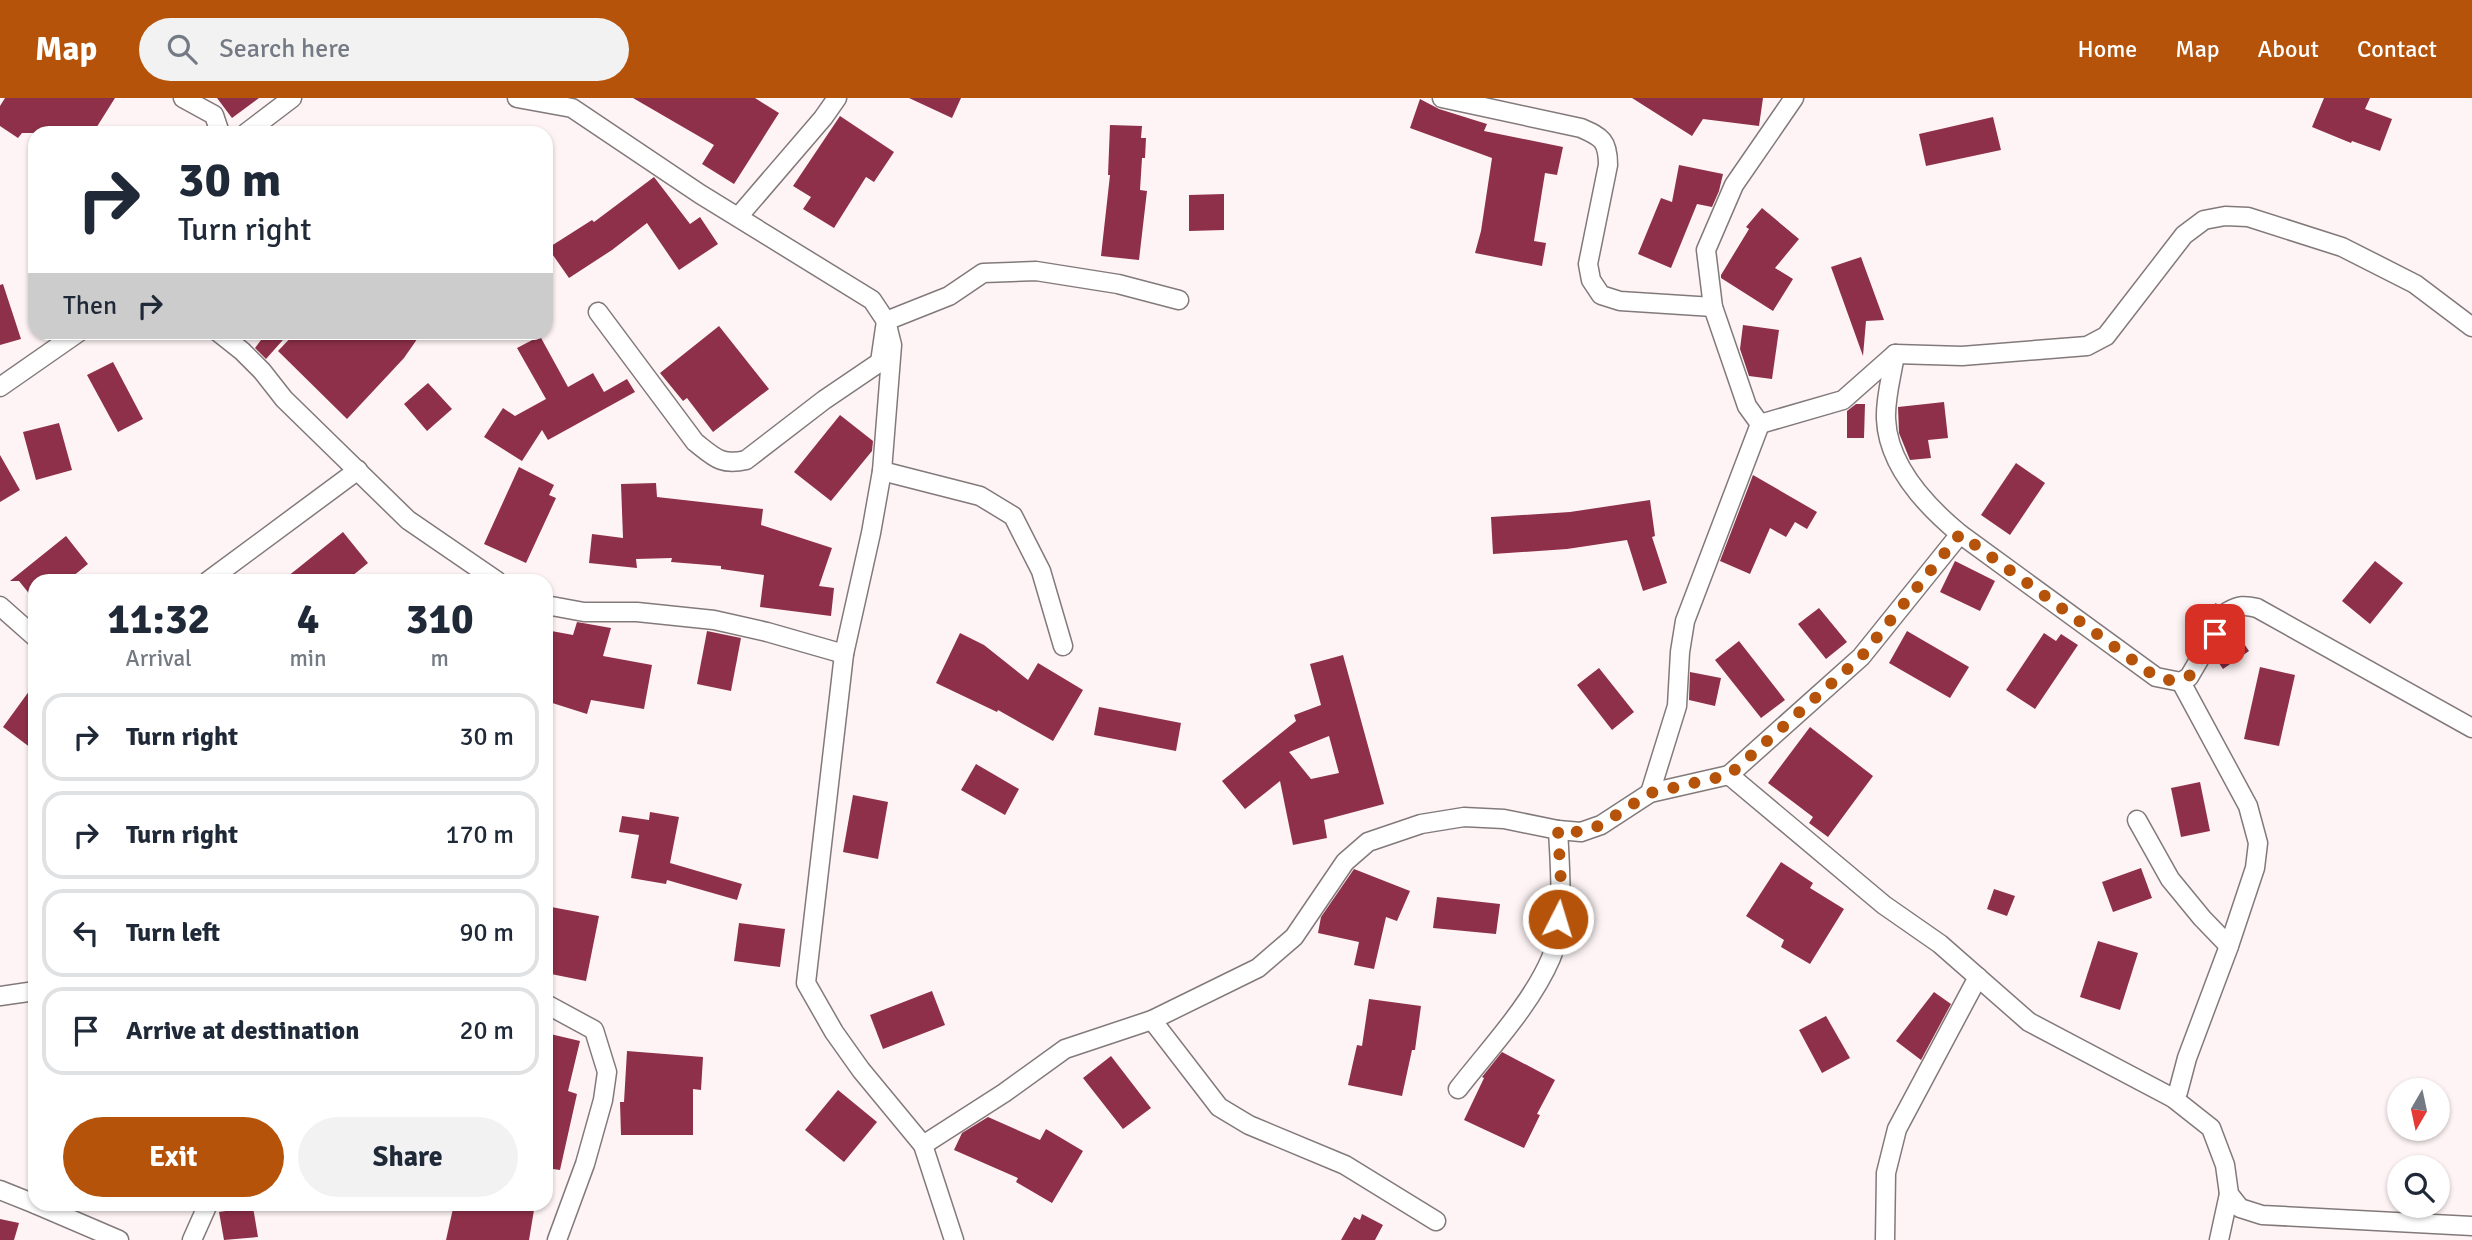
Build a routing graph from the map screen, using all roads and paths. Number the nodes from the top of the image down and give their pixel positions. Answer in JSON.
{"nodes":[{"id":1,"x":183,"y":98,"type":"edge"},
{"id":2,"x":292,"y":98,"type":"edge"},
{"id":3,"x":517,"y":98,"type":"edge"},
{"id":4,"x":837,"y":98,"type":"edge"},
{"id":5,"x":1442,"y":98,"type":"edge"},
{"id":6,"x":1794,"y":98,"type":"edge"},
{"id":7,"x":218,"y":126,"type":"edge"},
{"id":8,"x":255,"y":126,"type":"edge"},
{"id":9,"x":738,"y":217,"type":"junction"},
{"id":10,"x":1179,"y":300,"type":"dead end"},
{"id":11,"x":1713,"y":307,"type":"junction"},
{"id":12,"x":598,"y":312,"type":"dead end"},
{"id":13,"x":886,"y":321,"type":"junction"},
{"id":14,"x":2472,"y":327,"type":"edge"},
{"id":15,"x":68,"y":340,"type":"edge"},
{"id":16,"x":228,"y":340,"type":"edge"},
{"id":17,"x":1895,"y":354,"type":"junction"},
{"id":18,"x":0,"y":387,"type":"edge"},
{"id":19,"x":1760,"y":424,"type":"junction"},
{"id":20,"x":358,"y":470,"type":"junction"},
{"id":21,"x":882,"y":471,"type":"junction"},
{"id":22,"x":1960,"y":534,"type":"junction"},
{"id":23,"x":217,"y":574,"type":"edge"},
{"id":24,"x":487,"y":574,"type":"edge"},
{"id":25,"x":0,"y":606,"type":"edge"},
{"id":26,"x":553,"y":606,"type":"edge"},
{"id":27,"x":28,"y":631,"type":"edge"},
{"id":28,"x":1063,"y":646,"type":"dead end"},
{"id":29,"x":844,"y":654,"type":"junction"},
{"id":30,"x":2181,"y":682,"type":"junction"},
{"id":31,"x":2472,"y":728,"type":"edge"},
{"id":32,"x":1729,"y":775,"type":"junction"},
{"id":33,"x":1650,"y":793,"type":"junction"},
{"id":34,"x":2137,"y":820,"type":"dead end"},
{"id":35,"x":1558,"y":830,"type":"junction"},
{"id":36,"x":2230,"y":946,"type":"junction"},
{"id":37,"x":1978,"y":976,"type":"junction"},
{"id":38,"x":28,"y":991,"type":"edge"},
{"id":39,"x":0,"y":996,"type":"edge"},
{"id":40,"x":553,"y":1008,"type":"edge"},
{"id":41,"x":1152,"y":1020,"type":"junction"},
{"id":42,"x":1458,"y":1089,"type":"dead end"},
{"id":43,"x":2173,"y":1098,"type":"junction"},
{"id":44,"x":923,"y":1145,"type":"junction"},
{"id":45,"x":0,"y":1190,"type":"edge"},
{"id":46,"x":2229,"y":1194,"type":"junction"},
{"id":47,"x":28,"y":1201,"type":"edge"},
{"id":48,"x":51,"y":1211,"type":"edge"},
{"id":49,"x":205,"y":1211,"type":"edge"},
{"id":50,"x":1436,"y":1222,"type":"dead end"},
{"id":51,"x":2472,"y":1226,"type":"edge"},
{"id":52,"x":119,"y":1240,"type":"edge"},
{"id":53,"x":192,"y":1240,"type":"edge"},
{"id":54,"x":557,"y":1240,"type":"edge"},
{"id":55,"x":954,"y":1240,"type":"edge"},
{"id":56,"x":1885,"y":1240,"type":"edge"},
{"id":57,"x":2219,"y":1240,"type":"edge"}],
"edges":[{"from":1,"to":7,"type":"street"},
{"from":2,"to":8,"type":"street"},
{"from":3,"to":9,"type":"street"},
{"from":4,"to":9,"type":"street"},
{"from":5,"to":11,"type":"street"},
{"from":6,"to":11,"type":"street"},
{"from":9,"to":13,"type":"street"},
{"from":10,"to":13,"type":"street"},
{"from":11,"to":19,"type":"street"},
{"from":12,"to":13,"type":"street"},
{"from":13,"to":21,"type":"street"},
{"from":14,"to":17,"type":"street"},
{"from":15,"to":18,"type":"street"},
{"from":16,"to":20,"type":"street"},
{"from":17,"to":19,"type":"street"},
{"from":17,"to":22,"type":"street"},
{"from":19,"to":33,"type":"street"},
{"from":20,"to":23,"type":"street"},
{"from":20,"to":24,"type":"street"},
{"from":21,"to":28,"type":"street"},
{"from":21,"to":29,"type":"street"},
{"from":22,"to":30,"type":"street"},
{"from":22,"to":32,"type":"street"},
{"from":25,"to":27,"type":"street"},
{"from":26,"to":29,"type":"street"},
{"from":29,"to":44,"type":"street"},
{"from":30,"to":31,"type":"street"},
{"from":30,"to":36,"type":"street"},
{"from":32,"to":33,"type":"street"},
{"from":32,"to":37,"type":"street"},
{"from":33,"to":35,"type":"street"},
{"from":34,"to":36,"type":"street"},
{"from":35,"to":41,"type":"street"},
{"from":35,"to":42,"type":"street"},
{"from":36,"to":43,"type":"street"},
{"from":37,"to":43,"type":"street"},
{"from":37,"to":56,"type":"street"},
{"from":38,"to":39,"type":"street"},
{"from":40,"to":54,"type":"street"},
{"from":41,"to":44,"type":"street"},
{"from":41,"to":50,"type":"street"},
{"from":43,"to":46,"type":"street"},
{"from":44,"to":55,"type":"street"},
{"from":45,"to":47,"type":"street"},
{"from":46,"to":51,"type":"street"},
{"from":46,"to":57,"type":"street"},
{"from":48,"to":52,"type":"street"},
{"from":49,"to":53,"type":"street"}]}
